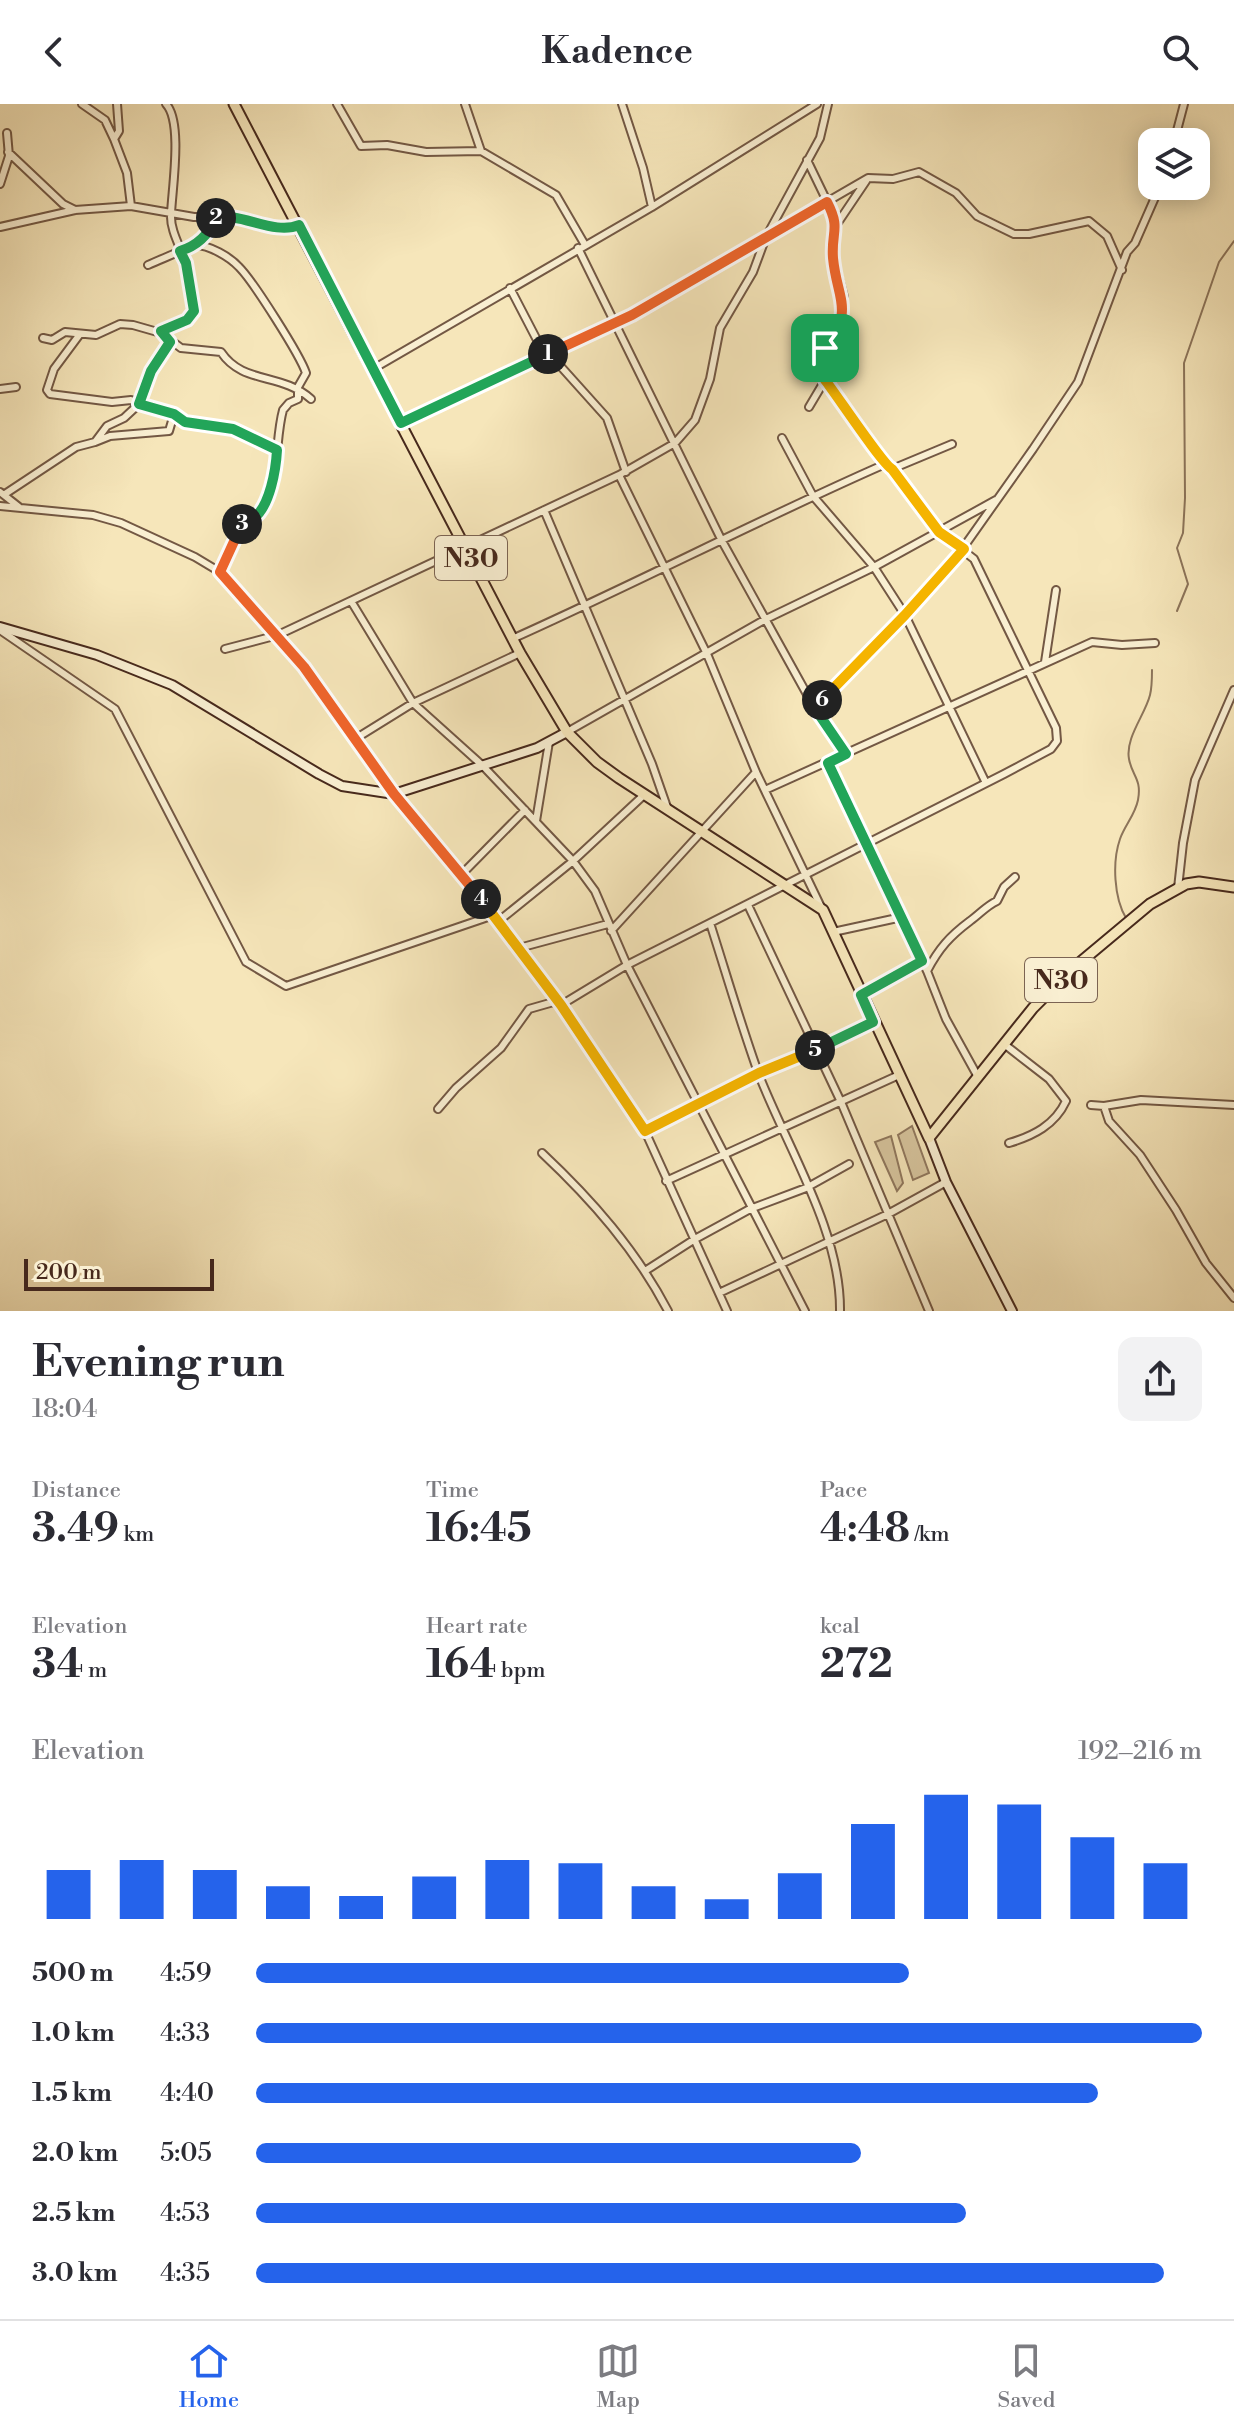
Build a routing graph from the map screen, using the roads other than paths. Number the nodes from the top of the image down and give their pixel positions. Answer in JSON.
{"nodes":[{"id":1,"x":82,"y":104,"type":"edge"},
{"id":2,"x":117,"y":104,"type":"edge"},
{"id":3,"x":166,"y":104,"type":"edge"},
{"id":4,"x":234,"y":104,"type":"edge"},
{"id":5,"x":337,"y":104,"type":"edge"},
{"id":6,"x":465,"y":104,"type":"edge"},
{"id":7,"x":622,"y":104,"type":"edge"},
{"id":8,"x":817,"y":104,"type":"edge"},
{"id":9,"x":828,"y":104,"type":"edge"},
{"id":10,"x":1184,"y":104,"type":"edge"},
{"id":11,"x":1178,"y":128,"type":"edge"},
{"id":12,"x":7,"y":133,"type":"dead end"},
{"id":13,"x":114,"y":139,"type":"junction"},
{"id":14,"x":481,"y":151,"type":"junction"},
{"id":15,"x":8,"y":152,"type":"junction"},
{"id":16,"x":807,"y":160,"type":"junction"},
{"id":17,"x":868,"y":178,"type":"junction"},
{"id":18,"x":0,"y":184,"type":"edge"},
{"id":19,"x":1154,"y":200,"type":"edge"},
{"id":20,"x":827,"y":202,"type":"junction"},
{"id":21,"x":131,"y":206,"type":"junction"},
{"id":22,"x":652,"y":207,"type":"junction"},
{"id":23,"x":75,"y":210,"type":"junction"},
{"id":24,"x":171,"y":212,"type":"junction"},
{"id":25,"x":217,"y":217,"type":"junction"},
{"id":26,"x":837,"y":224,"type":"junction"},
{"id":27,"x":299,"y":225,"type":"junction"},
{"id":28,"x":0,"y":227,"type":"edge"},
{"id":29,"x":766,"y":237,"type":"junction"},
{"id":30,"x":196,"y":245,"type":"junction"},
{"id":31,"x":581,"y":246,"type":"junction"},
{"id":32,"x":180,"y":251,"type":"junction"},
{"id":33,"x":148,"y":265,"type":"dead end"},
{"id":34,"x":1122,"y":270,"type":"junction"},
{"id":35,"x":510,"y":288,"type":"junction"},
{"id":36,"x":612,"y":322,"type":"junction"},
{"id":37,"x":161,"y":333,"type":"junction"},
{"id":38,"x":80,"y":334,"type":"junction"},
{"id":39,"x":43,"y":338,"type":"dead end"},
{"id":40,"x":170,"y":342,"type":"junction"},
{"id":41,"x":549,"y":354,"type":"junction"},
{"id":42,"x":373,"y":369,"type":"junction"},
{"id":43,"x":825,"y":380,"type":"junction"},
{"id":44,"x":16,"y":387,"type":"dead end"},
{"id":45,"x":298,"y":387,"type":"junction"},
{"id":46,"x":0,"y":389,"type":"edge"},
{"id":47,"x":311,"y":399,"type":"dead end"},
{"id":48,"x":139,"y":404,"type":"junction"},
{"id":49,"x":809,"y":407,"type":"dead end"},
{"id":50,"x":174,"y":414,"type":"junction"},
{"id":51,"x":401,"y":423,"type":"junction"},
{"id":52,"x":782,"y":438,"type":"dead end"},
{"id":53,"x":95,"y":442,"type":"junction"},
{"id":54,"x":675,"y":443,"type":"junction"},
{"id":55,"x":952,"y":444,"type":"dead end"},
{"id":56,"x":277,"y":450,"type":"junction"},
{"id":57,"x":883,"y":465,"type":"junction"},
{"id":58,"x":892,"y":469,"type":"junction"},
{"id":59,"x":622,"y":474,"type":"junction"},
{"id":60,"x":2,"y":493,"type":"edge"},
{"id":61,"x":813,"y":496,"type":"junction"},
{"id":62,"x":999,"y":499,"type":"junction"},
{"id":63,"x":0,"y":506,"type":"edge"},
{"id":64,"x":21,"y":509,"type":"junction"},
{"id":65,"x":544,"y":510,"type":"junction"},
{"id":66,"x":939,"y":532,"type":"junction"},
{"id":67,"x":722,"y":541,"type":"junction"},
{"id":68,"x":465,"y":545,"type":"junction"},
{"id":69,"x":964,"y":549,"type":"junction"},
{"id":70,"x":874,"y":567,"type":"junction"},
{"id":71,"x":664,"y":570,"type":"junction"},
{"id":72,"x":220,"y":572,"type":"junction"},
{"id":73,"x":1056,"y":590,"type":"dead end"},
{"id":74,"x":351,"y":601,"type":"junction"},
{"id":75,"x":585,"y":607,"type":"junction"},
{"id":76,"x":905,"y":615,"type":"junction"},
{"id":77,"x":764,"y":620,"type":"junction"},
{"id":78,"x":0,"y":628,"type":"edge"},
{"id":79,"x":278,"y":635,"type":"junction"},
{"id":80,"x":512,"y":639,"type":"junction"},
{"id":81,"x":1155,"y":643,"type":"dead end"},
{"id":82,"x":225,"y":649,"type":"dead end"},
{"id":83,"x":520,"y":653,"type":"junction"},
{"id":84,"x":707,"y":654,"type":"junction"},
{"id":85,"x":1045,"y":662,"type":"junction"},
{"id":86,"x":1028,"y":670,"type":"junction"},
{"id":87,"x":1234,"y":690,"type":"edge"},
{"id":88,"x":624,"y":698,"type":"junction"},
{"id":89,"x":413,"y":703,"type":"junction"},
{"id":90,"x":814,"y":707,"type":"junction"},
{"id":91,"x":950,"y":707,"type":"junction"},
{"id":92,"x":567,"y":732,"type":"junction"},
{"id":93,"x":355,"y":739,"type":"junction"},
{"id":94,"x":549,"y":742,"type":"junction"},
{"id":95,"x":846,"y":754,"type":"junction"},
{"id":96,"x":828,"y":763,"type":"junction"},
{"id":97,"x":483,"y":766,"type":"junction"},
{"id":98,"x":756,"y":772,"type":"junction"},
{"id":99,"x":985,"y":781,"type":"junction"},
{"id":100,"x":765,"y":790,"type":"junction"},
{"id":101,"x":394,"y":794,"type":"junction"},
{"id":102,"x":645,"y":794,"type":"junction"},
{"id":103,"x":525,"y":810,"type":"junction"},
{"id":104,"x":668,"y":810,"type":"junction"},
{"id":105,"x":536,"y":821,"type":"junction"},
{"id":106,"x":702,"y":832,"type":"junction"},
{"id":107,"x":866,"y":844,"type":"junction"},
{"id":108,"x":573,"y":861,"type":"junction"},
{"id":109,"x":461,"y":875,"type":"junction"},
{"id":110,"x":804,"y":877,"type":"junction"},
{"id":111,"x":1015,"y":877,"type":"dead end"},
{"id":112,"x":786,"y":884,"type":"junction"},
{"id":113,"x":1234,"y":887,"type":"edge"},
{"id":114,"x":1178,"y":888,"type":"junction"},
{"id":115,"x":748,"y":905,"type":"junction"},
{"id":116,"x":823,"y":910,"type":"junction"},
{"id":117,"x":902,"y":917,"type":"junction"},
{"id":118,"x":497,"y":918,"type":"junction"},
{"id":119,"x":710,"y":923,"type":"junction"},
{"id":120,"x":610,"y":927,"type":"junction"},
{"id":121,"x":833,"y":932,"type":"junction"},
{"id":122,"x":519,"y":948,"type":"junction"},
{"id":123,"x":922,"y":961,"type":"junction"},
{"id":124,"x":627,"y":965,"type":"junction"},
{"id":125,"x":927,"y":971,"type":"junction"},
{"id":126,"x":861,"y":995,"type":"junction"},
{"id":127,"x":559,"y":1003,"type":"junction"},
{"id":128,"x":873,"y":1022,"type":"junction"},
{"id":129,"x":1004,"y":1044,"type":"junction"},
{"id":130,"x":815,"y":1050,"type":"junction"},
{"id":131,"x":759,"y":1073,"type":"junction"},
{"id":132,"x":899,"y":1075,"type":"junction"},
{"id":133,"x":979,"y":1078,"type":"junction"},
{"id":134,"x":841,"y":1102,"type":"junction"},
{"id":135,"x":1091,"y":1105,"type":"dead end"},
{"id":136,"x":1234,"y":1105,"type":"edge"},
{"id":137,"x":700,"y":1106,"type":"junction"},
{"id":138,"x":1104,"y":1106,"type":"junction"},
{"id":139,"x":438,"y":1109,"type":"dead end"},
{"id":140,"x":780,"y":1127,"type":"junction"},
{"id":141,"x":645,"y":1131,"type":"junction"},
{"id":142,"x":929,"y":1138,"type":"junction"},
{"id":143,"x":1009,"y":1143,"type":"dead end"},
{"id":144,"x":542,"y":1153,"type":"dead end"},
{"id":145,"x":724,"y":1156,"type":"junction"},
{"id":146,"x":849,"y":1164,"type":"dead end"},
{"id":147,"x":666,"y":1181,"type":"junction"},
{"id":148,"x":946,"y":1182,"type":"junction"},
{"id":149,"x":806,"y":1188,"type":"junction"},
{"id":150,"x":750,"y":1209,"type":"junction"},
{"id":151,"x":888,"y":1214,"type":"junction"},
{"id":152,"x":695,"y":1239,"type":"junction"},
{"id":153,"x":831,"y":1241,"type":"junction"},
{"id":154,"x":780,"y":1263,"type":"junction"},
{"id":155,"x":645,"y":1271,"type":"junction"},
{"id":156,"x":719,"y":1293,"type":"junction"},
{"id":157,"x":1234,"y":1298,"type":"edge"},
{"id":158,"x":668,"y":1311,"type":"edge"},
{"id":159,"x":727,"y":1311,"type":"edge"},
{"id":160,"x":805,"y":1311,"type":"edge"},
{"id":161,"x":840,"y":1311,"type":"edge"},
{"id":162,"x":929,"y":1311,"type":"edge"},
{"id":163,"x":1012,"y":1311,"type":"edge"}],
"edges":[{"from":1,"to":13,"type":"street"},
{"from":2,"to":13,"type":"street"},
{"from":3,"to":24,"type":"street"},
{"from":4,"to":27,"type":"main road","number":"N30"},
{"from":5,"to":14,"type":"street"},
{"from":6,"to":14,"type":"street"},
{"from":7,"to":22,"type":"street"},
{"from":8,"to":22,"type":"street"},
{"from":9,"to":16,"type":"street"},
{"from":10,"to":11,"type":"street"},
{"from":12,"to":15,"type":"street"},
{"from":13,"to":21,"type":"street"},
{"from":14,"to":31,"type":"street"},
{"from":15,"to":18,"type":"street"},
{"from":15,"to":23,"type":"street"},
{"from":16,"to":20,"type":"street"},
{"from":16,"to":29,"type":"street"},
{"from":17,"to":20,"type":"street"},
{"from":17,"to":26,"type":"street"},
{"from":17,"to":34,"type":"street"},
{"from":19,"to":34,"type":"street"},
{"from":20,"to":26,"type":"street"},
{"from":20,"to":29,"type":"street"},
{"from":21,"to":23,"type":"street"},
{"from":21,"to":24,"type":"street"},
{"from":22,"to":31,"type":"street"},
{"from":23,"to":28,"type":"street"},
{"from":24,"to":25,"type":"street"},
{"from":24,"to":32,"type":"street"},
{"from":25,"to":27,"type":"street"},
{"from":25,"to":30,"type":"street"},
{"from":26,"to":43,"type":"street"},
{"from":27,"to":42,"type":"main road","number":"N30"},
{"from":29,"to":36,"type":"street"},
{"from":29,"to":54,"type":"street"},
{"from":30,"to":32,"type":"street"},
{"from":30,"to":45,"type":"street"},
{"from":31,"to":35,"type":"street"},
{"from":31,"to":36,"type":"street"},
{"from":32,"to":33,"type":"street"},
{"from":32,"to":37,"type":"street"},
{"from":34,"to":62,"type":"street"},
{"from":35,"to":41,"type":"street"},
{"from":35,"to":42,"type":"street"},
{"from":36,"to":41,"type":"street"},
{"from":36,"to":54,"type":"street"},
{"from":37,"to":38,"type":"street"},
{"from":37,"to":40,"type":"street"},
{"from":38,"to":39,"type":"street"},
{"from":38,"to":48,"type":"street"},
{"from":40,"to":45,"type":"street"},
{"from":40,"to":48,"type":"street"},
{"from":41,"to":51,"type":"street"},
{"from":41,"to":59,"type":"street"},
{"from":42,"to":51,"type":"main road","number":"N30"},
{"from":43,"to":49,"type":"street"},
{"from":43,"to":57,"type":"street"},
{"from":44,"to":46,"type":"street"},
{"from":45,"to":47,"type":"street"},
{"from":45,"to":56,"type":"street"},
{"from":48,"to":50,"type":"street"},
{"from":48,"to":53,"type":"street"},
{"from":50,"to":53,"type":"street"},
{"from":50,"to":56,"type":"street"},
{"from":51,"to":68,"type":"main road","number":"N30"},
{"from":52,"to":61,"type":"street"},
{"from":53,"to":60,"type":"street"},
{"from":54,"to":59,"type":"street"},
{"from":54,"to":67,"type":"street"},
{"from":55,"to":58,"type":"street"},
{"from":56,"to":72,"type":"street"},
{"from":57,"to":58,"type":"street"},
{"from":57,"to":61,"type":"street"},
{"from":58,"to":66,"type":"street"},
{"from":59,"to":65,"type":"street"},
{"from":59,"to":71,"type":"street"},
{"from":60,"to":64,"type":"street"},
{"from":61,"to":67,"type":"street"},
{"from":61,"to":70,"type":"street"},
{"from":62,"to":66,"type":"street"},
{"from":62,"to":69,"type":"street"},
{"from":63,"to":64,"type":"street"},
{"from":64,"to":72,"type":"street"},
{"from":65,"to":68,"type":"street"},
{"from":65,"to":75,"type":"street"},
{"from":66,"to":69,"type":"street"},
{"from":66,"to":70,"type":"street"},
{"from":67,"to":71,"type":"street"},
{"from":67,"to":77,"type":"street"},
{"from":68,"to":74,"type":"street"},
{"from":68,"to":80,"type":"main road","number":"N30"},
{"from":69,"to":76,"type":"street"},
{"from":69,"to":86,"type":"street"},
{"from":70,"to":76,"type":"street"},
{"from":70,"to":77,"type":"street"},
{"from":71,"to":75,"type":"street"},
{"from":71,"to":84,"type":"street"},
{"from":72,"to":79,"type":"street"},
{"from":73,"to":85,"type":"street"},
{"from":74,"to":79,"type":"street"},
{"from":74,"to":89,"type":"street"},
{"from":75,"to":80,"type":"street"},
{"from":75,"to":88,"type":"street"},
{"from":76,"to":90,"type":"street"},
{"from":76,"to":91,"type":"street"},
{"from":77,"to":84,"type":"street"},
{"from":77,"to":90,"type":"street"},
{"from":78,"to":101,"type":"street"},
{"from":78,"to":118,"type":"street"},
{"from":79,"to":82,"type":"street"},
{"from":79,"to":93,"type":"street"},
{"from":80,"to":83,"type":"main road","number":"N30"},
{"from":81,"to":85,"type":"street"},
{"from":83,"to":89,"type":"street"},
{"from":83,"to":92,"type":"main road","number":"N30"},
{"from":84,"to":88,"type":"street"},
{"from":84,"to":98,"type":"street"},
{"from":85,"to":86,"type":"street"},
{"from":86,"to":91,"type":"street"},
{"from":86,"to":99,"type":"street"},
{"from":87,"to":114,"type":"street"},
{"from":88,"to":92,"type":"street"},
{"from":88,"to":104,"type":"street"},
{"from":89,"to":93,"type":"street"},
{"from":89,"to":97,"type":"street"},
{"from":90,"to":95,"type":"street"},
{"from":91,"to":95,"type":"street"},
{"from":91,"to":99,"type":"street"},
{"from":92,"to":94,"type":"street"},
{"from":92,"to":102,"type":"main road","number":"N30"},
{"from":93,"to":101,"type":"street"},
{"from":94,"to":97,"type":"street"},
{"from":94,"to":105,"type":"street"},
{"from":95,"to":96,"type":"street"},
{"from":96,"to":100,"type":"street"},
{"from":96,"to":107,"type":"street"},
{"from":97,"to":101,"type":"street"},
{"from":97,"to":103,"type":"street"},
{"from":98,"to":100,"type":"street"},
{"from":98,"to":106,"type":"street"},
{"from":99,"to":107,"type":"street"},
{"from":100,"to":110,"type":"street"},
{"from":101,"to":109,"type":"street"},
{"from":102,"to":104,"type":"main road","number":"N30"},
{"from":102,"to":108,"type":"street"},
{"from":103,"to":105,"type":"street"},
{"from":103,"to":109,"type":"street"},
{"from":104,"to":106,"type":"main road","number":"N30"},
{"from":105,"to":108,"type":"street"},
{"from":106,"to":112,"type":"main road","number":"N30"},
{"from":106,"to":120,"type":"street"},
{"from":107,"to":110,"type":"street"},
{"from":107,"to":117,"type":"street"},
{"from":108,"to":118,"type":"street"},
{"from":108,"to":120,"type":"street"},
{"from":109,"to":118,"type":"street"},
{"from":110,"to":112,"type":"street"},
{"from":110,"to":116,"type":"street"},
{"from":111,"to":125,"type":"street"},
{"from":112,"to":115,"type":"street"},
{"from":112,"to":116,"type":"main road","number":"N30"},
{"from":113,"to":114,"type":"main road","number":"N30"},
{"from":114,"to":129,"type":"main road","number":"N30"},
{"from":115,"to":119,"type":"street"},
{"from":115,"to":130,"type":"street"},
{"from":116,"to":121,"type":"main road"},
{"from":117,"to":121,"type":"street"},
{"from":117,"to":123,"type":"street"},
{"from":118,"to":122,"type":"street"},
{"from":119,"to":124,"type":"street"},
{"from":119,"to":131,"type":"street"},
{"from":120,"to":122,"type":"street"},
{"from":120,"to":124,"type":"street"},
{"from":121,"to":126,"type":"main road"},
{"from":122,"to":127,"type":"street"},
{"from":123,"to":125,"type":"street"},
{"from":123,"to":126,"type":"street"},
{"from":124,"to":127,"type":"street"},
{"from":124,"to":137,"type":"street"},
{"from":125,"to":133,"type":"street"},
{"from":126,"to":128,"type":"main road"},
{"from":127,"to":139,"type":"street"},
{"from":127,"to":141,"type":"street"},
{"from":128,"to":130,"type":"street"},
{"from":128,"to":132,"type":"main road"},
{"from":129,"to":133,"type":"main road","number":"N30"},
{"from":129,"to":143,"type":"street"},
{"from":130,"to":131,"type":"street"},
{"from":130,"to":134,"type":"street"},
{"from":131,"to":137,"type":"street"},
{"from":131,"to":140,"type":"street"},
{"from":132,"to":134,"type":"street"},
{"from":132,"to":142,"type":"main road"},
{"from":133,"to":142,"type":"main road","number":"N30"},
{"from":134,"to":140,"type":"street"},
{"from":134,"to":151,"type":"street"},
{"from":135,"to":138,"type":"street"},
{"from":136,"to":138,"type":"street"},
{"from":137,"to":141,"type":"street"},
{"from":137,"to":145,"type":"street"},
{"from":138,"to":157,"type":"street"},
{"from":140,"to":145,"type":"street"},
{"from":140,"to":149,"type":"street"},
{"from":141,"to":147,"type":"street"},
{"from":142,"to":148,"type":"street"},
{"from":144,"to":155,"type":"street"},
{"from":145,"to":147,"type":"street"},
{"from":145,"to":150,"type":"street"},
{"from":146,"to":149,"type":"street"},
{"from":147,"to":152,"type":"street"},
{"from":148,"to":151,"type":"street"},
{"from":148,"to":163,"type":"street"},
{"from":149,"to":150,"type":"street"},
{"from":149,"to":153,"type":"street"},
{"from":150,"to":152,"type":"street"},
{"from":150,"to":154,"type":"street"},
{"from":151,"to":153,"type":"street"},
{"from":151,"to":162,"type":"street"},
{"from":152,"to":155,"type":"street"},
{"from":152,"to":156,"type":"street"},
{"from":153,"to":154,"type":"street"},
{"from":153,"to":161,"type":"street"},
{"from":154,"to":156,"type":"street"},
{"from":154,"to":160,"type":"street"},
{"from":155,"to":158,"type":"street"},
{"from":156,"to":159,"type":"street"}]}
